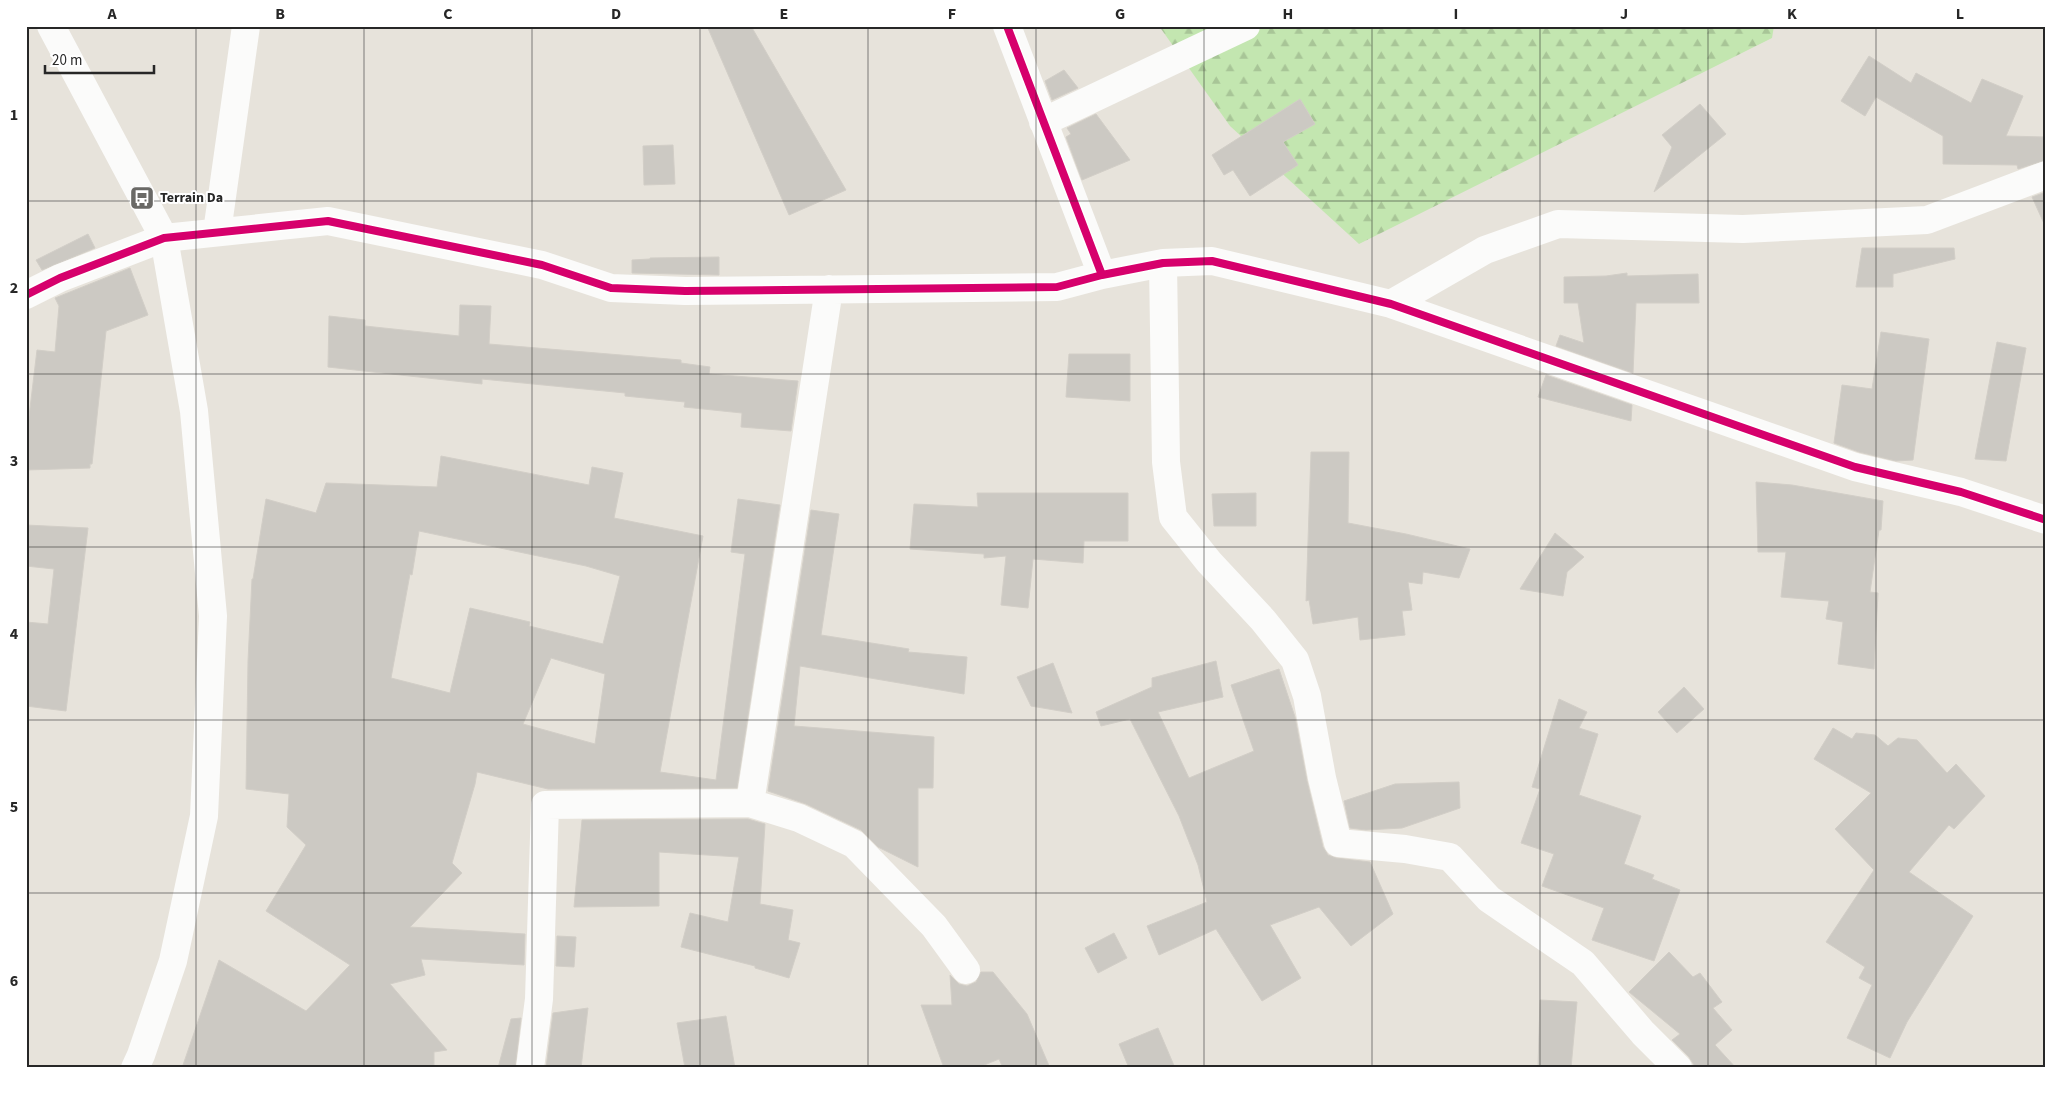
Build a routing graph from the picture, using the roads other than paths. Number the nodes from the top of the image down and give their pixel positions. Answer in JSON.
{"nodes":[{"id":1,"x":50,"y":26,"type":"edge"},
{"id":2,"x":246,"y":26,"type":"edge"},
{"id":3,"x":1007,"y":26,"type":"edge"},
{"id":4,"x":1246,"y":26,"type":"edge"},
{"id":5,"x":1043,"y":122,"type":"junction"},
{"id":6,"x":2046,"y":175,"type":"edge"},
{"id":7,"x":218,"y":232,"type":"junction"},
{"id":8,"x":164,"y":238,"type":"junction"},
{"id":9,"x":1163,"y":263,"type":"junction"},
{"id":10,"x":1102,"y":275,"type":"junction"},
{"id":11,"x":829,"y":289,"type":"junction"},
{"id":12,"x":26,"y":295,"type":"edge"},
{"id":13,"x":1391,"y":304,"type":"junction"},
{"id":14,"x":2046,"y":520,"type":"edge"},
{"id":15,"x":750,"y":803,"type":"junction"},
{"id":16,"x":966,"y":970,"type":"dead end"},
{"id":17,"x":135,"y":1068,"type":"edge"},
{"id":18,"x":530,"y":1068,"type":"edge"},
{"id":19,"x":1678,"y":1068,"type":"edge"}],
"edges":[{"from":1,"to":8,"type":"street"},
{"from":2,"to":7,"type":"street"},
{"from":3,"to":5,"type":"street"},
{"from":4,"to":5,"type":"street"},
{"from":5,"to":10,"type":"street"},
{"from":6,"to":13,"type":"street"},
{"from":7,"to":8,"type":"street"},
{"from":7,"to":11,"type":"street"},
{"from":8,"to":12,"type":"street"},
{"from":8,"to":17,"type":"street"},
{"from":9,"to":10,"type":"street"},
{"from":9,"to":13,"type":"street"},
{"from":9,"to":19,"type":"street"},
{"from":10,"to":11,"type":"street"},
{"from":11,"to":15,"type":"street"},
{"from":13,"to":14,"type":"street"},
{"from":15,"to":16,"type":"street"},
{"from":15,"to":18,"type":"street"}]}
